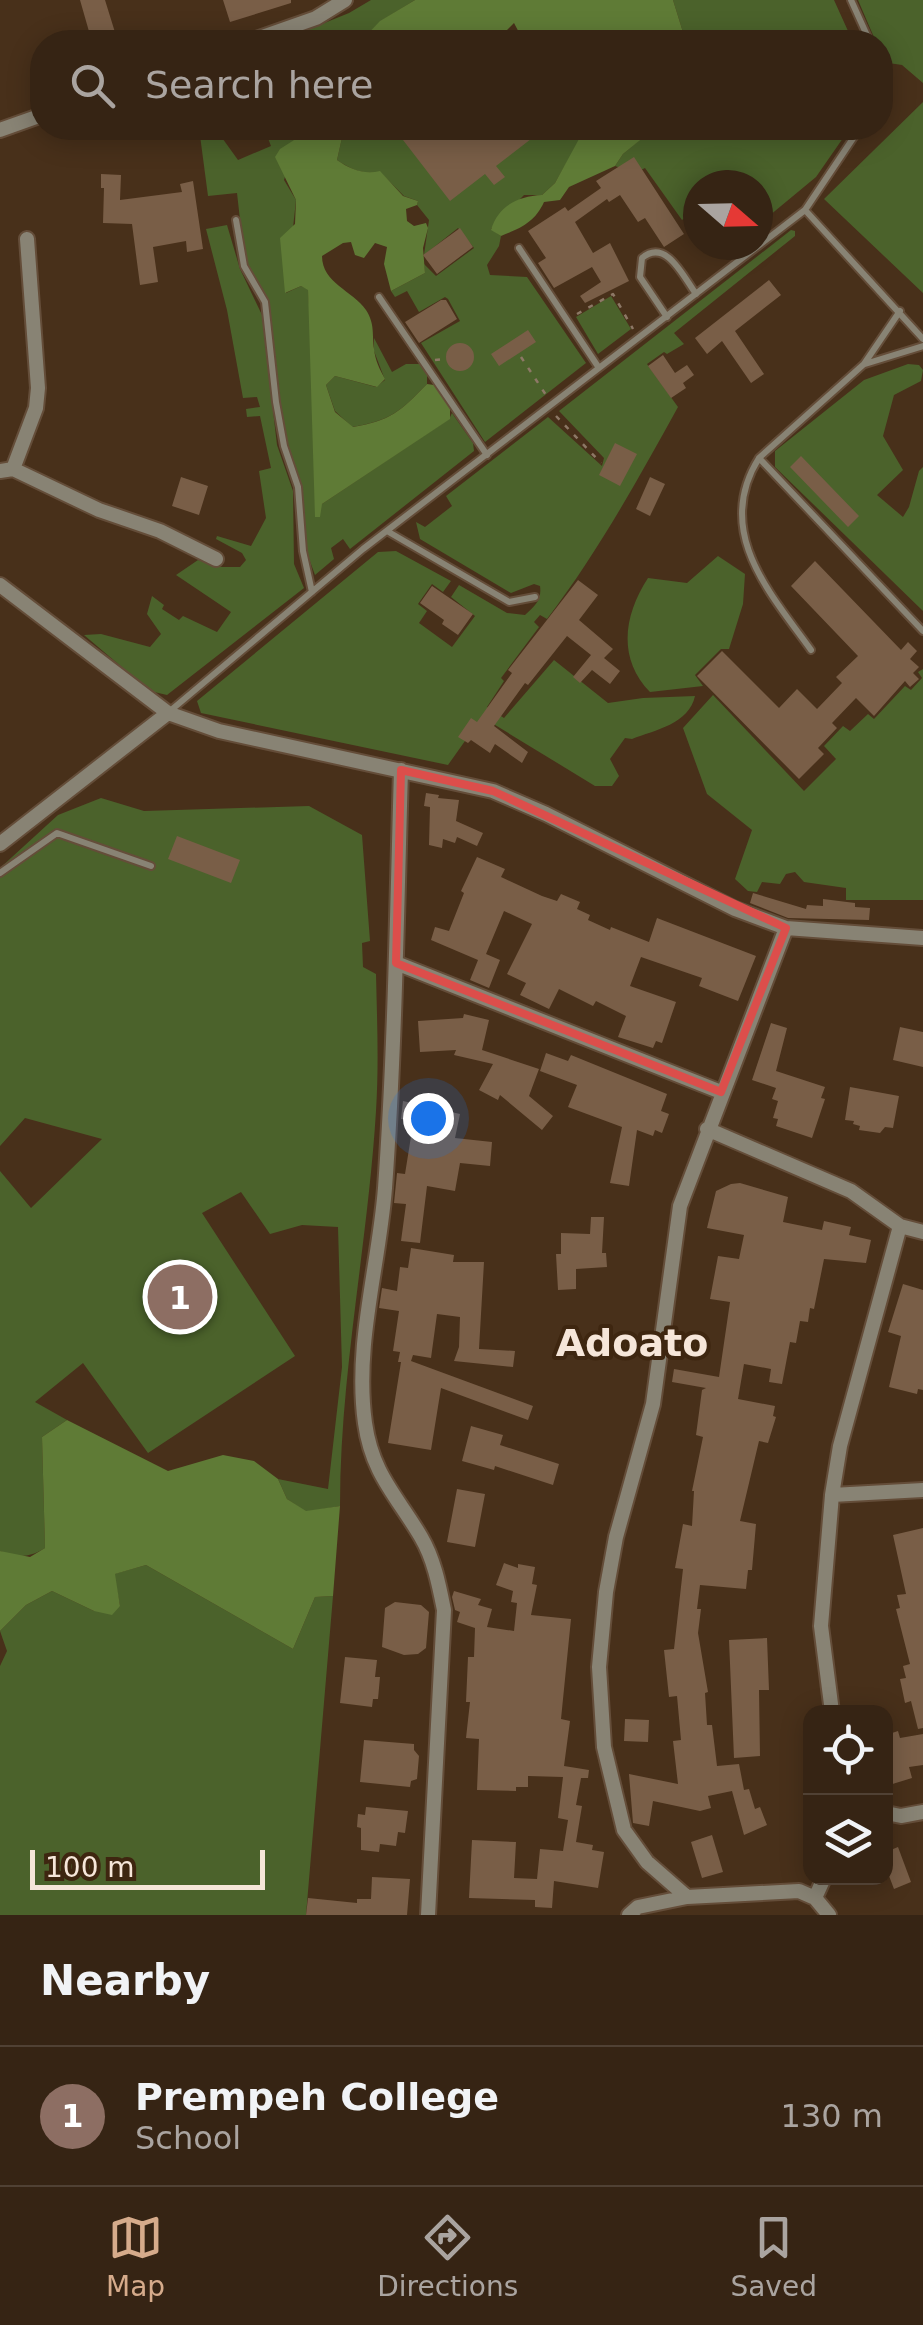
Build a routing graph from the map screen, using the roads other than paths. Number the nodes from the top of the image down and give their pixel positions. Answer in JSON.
{"nodes":[{"id":1,"x":310,"y":0,"type":"edge"},
{"id":2,"x":345,"y":0,"type":"edge"},
{"id":3,"x":851,"y":0,"type":"edge"},
{"id":4,"x":316,"y":18,"type":"junction"},
{"id":5,"x":282,"y":30,"type":"edge"},
{"id":6,"x":865,"y":30,"type":"edge"},
{"id":7,"x":30,"y":119,"type":"edge"},
{"id":8,"x":0,"y":130,"type":"edge"},
{"id":9,"x":852,"y":140,"type":"edge"},
{"id":10,"x":804,"y":210,"type":"junction"},
{"id":11,"x":236,"y":220,"type":"dead end"},
{"id":12,"x":27,"y":238,"type":"dead end"},
{"id":13,"x":519,"y":248,"type":"dead end"},
{"id":14,"x":696,"y":294,"type":"junction"},
{"id":15,"x":380,"y":296,"type":"dead end"},
{"id":16,"x":900,"y":311,"type":"junction"},
{"id":17,"x":666,"y":317,"type":"junction"},
{"id":18,"x":923,"y":342,"type":"edge"},
{"id":19,"x":864,"y":364,"type":"junction"},
{"id":20,"x":599,"y":368,"type":"junction"},
{"id":21,"x":487,"y":455,"type":"junction"},
{"id":22,"x":759,"y":458,"type":"junction"},
{"id":23,"x":6,"y":470,"type":"edge"},
{"id":24,"x":387,"y":531,"type":"junction"},
{"id":25,"x":216,"y":559,"type":"dead end"},
{"id":26,"x":0,"y":585,"type":"edge"},
{"id":27,"x":312,"y":592,"type":"junction"},
{"id":28,"x":535,"y":597,"type":"dead end"},
{"id":29,"x":923,"y":631,"type":"edge"},
{"id":30,"x":811,"y":650,"type":"dead end"},
{"id":31,"x":168,"y":713,"type":"junction"},
{"id":32,"x":400,"y":770,"type":"junction"},
{"id":33,"x":0,"y":844,"type":"edge"},
{"id":34,"x":151,"y":866,"type":"dead end"},
{"id":35,"x":0,"y":872,"type":"edge"},
{"id":36,"x":786,"y":928,"type":"junction"},
{"id":37,"x":923,"y":938,"type":"edge"},
{"id":38,"x":396,"y":963,"type":"junction"},
{"id":39,"x":721,"y":1092,"type":"junction"},
{"id":40,"x":707,"y":1129,"type":"junction"},
{"id":41,"x":900,"y":1226,"type":"junction"},
{"id":42,"x":923,"y":1232,"type":"edge"},
{"id":43,"x":923,"y":1490,"type":"edge"},
{"id":44,"x":832,"y":1495,"type":"junction"},
{"id":45,"x":831,"y":1705,"type":"edge"},
{"id":46,"x":923,"y":1812,"type":"edge"},
{"id":47,"x":893,"y":1814,"type":"edge"},
{"id":48,"x":821,"y":1885,"type":"edge"},
{"id":49,"x":687,"y":1897,"type":"junction"},
{"id":50,"x":815,"y":1898,"type":"junction"},
{"id":51,"x":428,"y":1915,"type":"edge"},
{"id":52,"x":629,"y":1915,"type":"edge"},
{"id":53,"x":830,"y":1915,"type":"edge"}],
"edges":[{"from":1,"to":4,"type":"street"},
{"from":2,"to":4,"type":"street"},
{"from":3,"to":6,"type":"lane"},
{"from":4,"to":5,"type":"street"},
{"from":7,"to":8,"type":"street"},
{"from":9,"to":10,"type":"lane"},
{"from":10,"to":14,"type":"lane"},
{"from":10,"to":16,"type":"lane"},
{"from":11,"to":27,"type":"lane"},
{"from":12,"to":23,"type":"street"},
{"from":13,"to":20,"type":"lane"},
{"from":14,"to":17,"type":"lane"},
{"from":14,"to":17,"type":"lane"},
{"from":15,"to":21,"type":"lane"},
{"from":16,"to":18,"type":"lane"},
{"from":16,"to":19,"type":"lane"},
{"from":17,"to":20,"type":"lane"},
{"from":18,"to":19,"type":"lane"},
{"from":19,"to":22,"type":"lane"},
{"from":20,"to":21,"type":"lane"},
{"from":21,"to":24,"type":"lane"},
{"from":22,"to":29,"type":"lane"},
{"from":22,"to":30,"type":"lane"},
{"from":23,"to":25,"type":"street"},
{"from":24,"to":27,"type":"lane"},
{"from":24,"to":28,"type":"lane"},
{"from":26,"to":31,"type":"street"},
{"from":27,"to":31,"type":"lane"},
{"from":31,"to":32,"type":"street"},
{"from":31,"to":33,"type":"street"},
{"from":32,"to":36,"type":"street"},
{"from":32,"to":38,"type":"street"},
{"from":34,"to":35,"type":"lane"},
{"from":36,"to":37,"type":"street"},
{"from":36,"to":39,"type":"street"},
{"from":38,"to":39,"type":"street"},
{"from":38,"to":51,"type":"street"},
{"from":39,"to":40,"type":"street"},
{"from":40,"to":41,"type":"street"},
{"from":40,"to":49,"type":"street"},
{"from":41,"to":42,"type":"street"},
{"from":41,"to":44,"type":"street"},
{"from":43,"to":44,"type":"street"},
{"from":44,"to":45,"type":"street"},
{"from":46,"to":47,"type":"street"},
{"from":48,"to":50,"type":"street"},
{"from":49,"to":50,"type":"street"},
{"from":49,"to":52,"type":"street"},
{"from":50,"to":53,"type":"street"}]}
